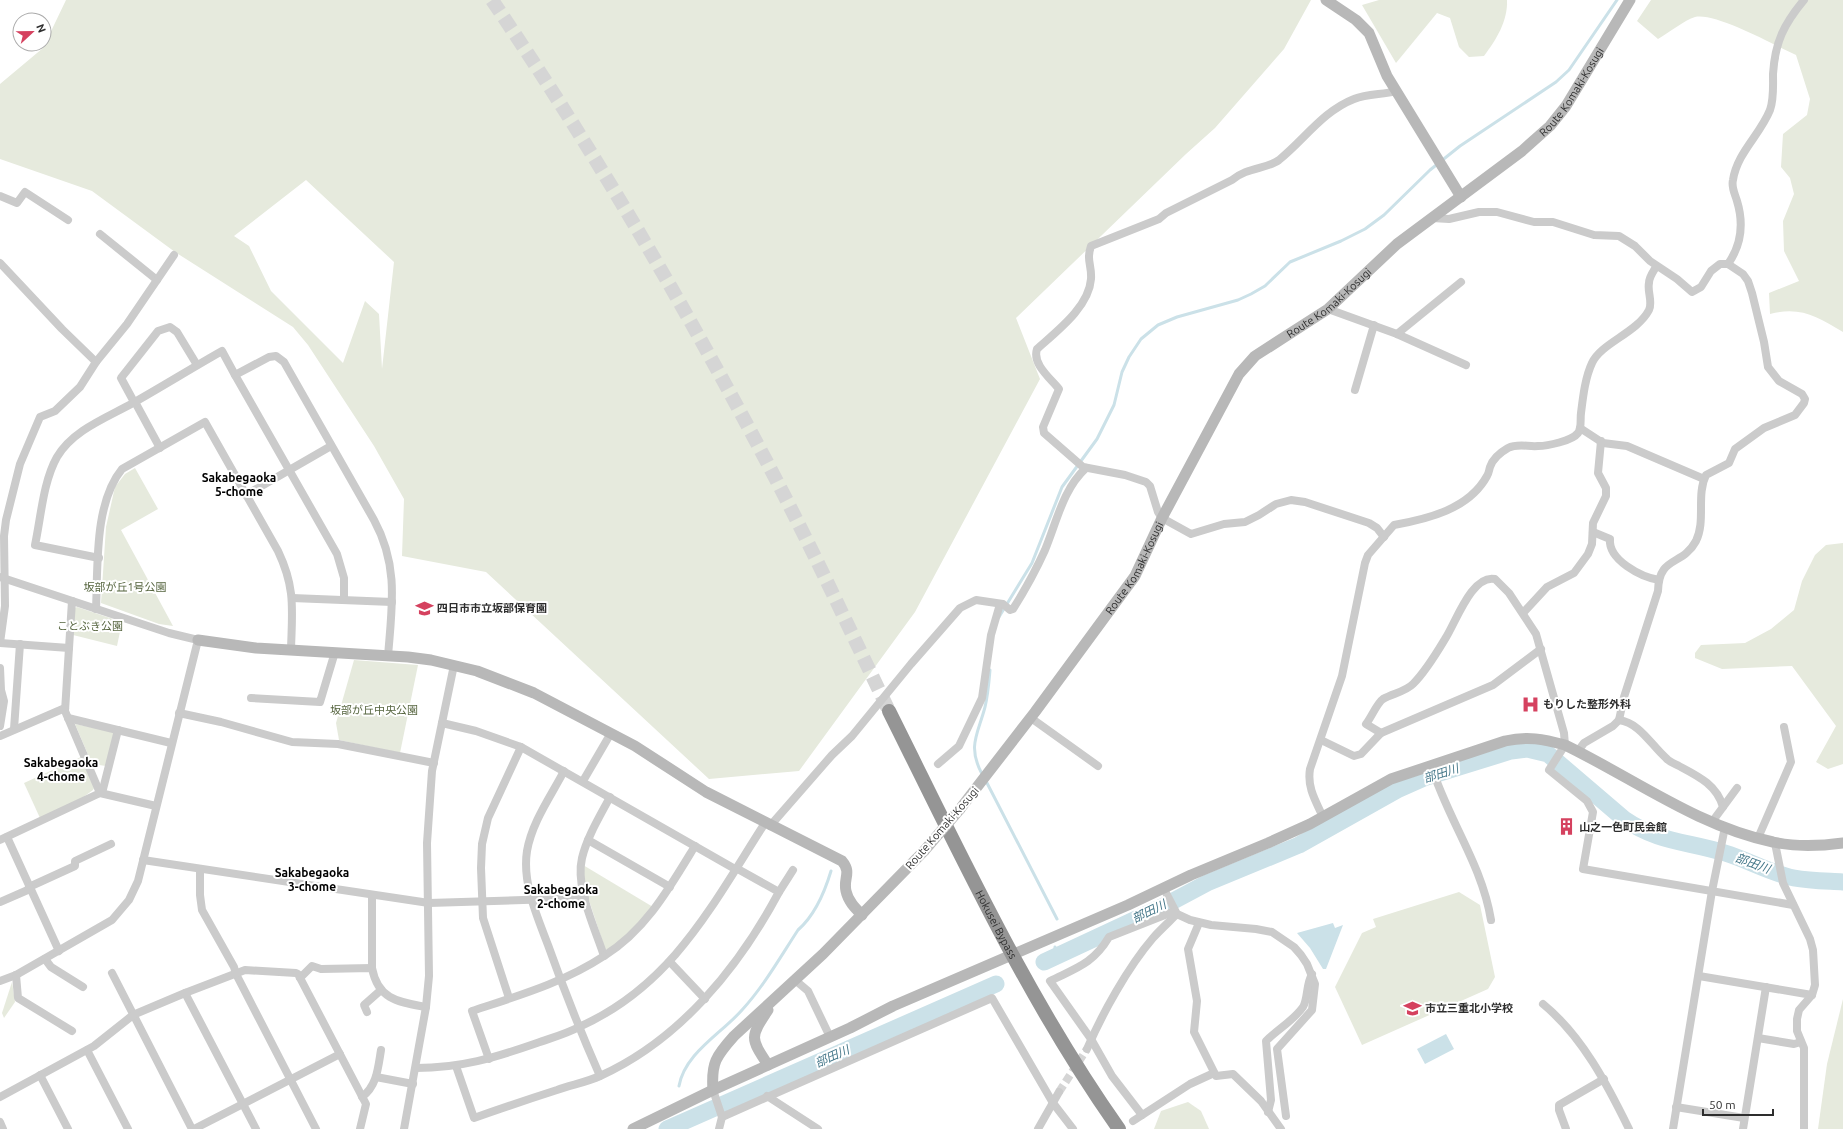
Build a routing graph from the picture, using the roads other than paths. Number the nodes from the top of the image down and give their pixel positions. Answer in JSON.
{"nodes":[{"id":1,"x":1326,"y":0,"type":"edge"},
{"id":2,"x":1630,"y":0,"type":"edge"},
{"id":3,"x":1804,"y":0,"type":"edge"},
{"id":4,"x":1396,"y":91,"type":"junction"},
{"id":5,"x":0,"y":196,"type":"edge"},
{"id":6,"x":1461,"y":197,"type":"junction"},
{"id":7,"x":1432,"y":218,"type":"junction"},
{"id":8,"x":68,"y":220,"type":"dead end"},
{"id":9,"x":100,"y":234,"type":"dead end"},
{"id":10,"x":174,"y":255,"type":"dead end"},
{"id":11,"x":0,"y":263,"type":"edge"},
{"id":12,"x":1728,"y":264,"type":"junction"},
{"id":13,"x":1656,"y":267,"type":"junction"},
{"id":14,"x":158,"y":280,"type":"junction"},
{"id":15,"x":1462,"y":282,"type":"dead end"},
{"id":16,"x":1328,"y":309,"type":"junction"},
{"id":17,"x":1374,"y":325,"type":"junction"},
{"id":18,"x":1397,"y":334,"type":"junction"},
{"id":19,"x":96,"y":362,"type":"junction"},
{"id":20,"x":1466,"y":364,"type":"dead end"},
{"id":21,"x":197,"y":365,"type":"junction"},
{"id":22,"x":235,"y":375,"type":"junction"},
{"id":23,"x":1355,"y":390,"type":"dead end"},
{"id":24,"x":134,"y":402,"type":"junction"},
{"id":25,"x":1580,"y":428,"type":"junction"},
{"id":26,"x":1601,"y":441,"type":"junction"},
{"id":27,"x":331,"y":446,"type":"junction"},
{"id":28,"x":160,"y":448,"type":"junction"},
{"id":29,"x":1082,"y":465,"type":"junction"},
{"id":30,"x":290,"y":470,"type":"junction"},
{"id":31,"x":1704,"y":479,"type":"junction"},
{"id":32,"x":246,"y":495,"type":"junction"},
{"id":33,"x":1162,"y":518,"type":"junction"},
{"id":34,"x":1593,"y":532,"type":"junction"},
{"id":35,"x":1384,"y":537,"type":"junction"},
{"id":36,"x":99,"y":558,"type":"junction"},
{"id":37,"x":3,"y":578,"type":"edge"},
{"id":38,"x":1658,"y":580,"type":"junction"},
{"id":39,"x":292,"y":598,"type":"junction"},
{"id":40,"x":344,"y":599,"type":"junction"},
{"id":41,"x":72,"y":601,"type":"junction"},
{"id":42,"x":392,"y":602,"type":"junction"},
{"id":43,"x":1001,"y":604,"type":"junction"},
{"id":44,"x":96,"y":609,"type":"junction"},
{"id":45,"x":1523,"y":613,"type":"junction"},
{"id":46,"x":198,"y":640,"type":"junction"},
{"id":47,"x":0,"y":643,"type":"edge"},
{"id":48,"x":20,"y":644,"type":"junction"},
{"id":49,"x":69,"y":648,"type":"junction"},
{"id":50,"x":1541,"y":649,"type":"junction"},
{"id":51,"x":291,"y":650,"type":"junction"},
{"id":52,"x":335,"y":652,"type":"junction"},
{"id":53,"x":388,"y":656,"type":"junction"},
{"id":54,"x":454,"y":665,"type":"junction"},
{"id":55,"x":0,"y":668,"type":"edge"},
{"id":56,"x":251,"y":698,"type":"dead end"},
{"id":57,"x":2,"y":705,"type":"edge"},
{"id":58,"x":65,"y":708,"type":"junction"},
{"id":59,"x":889,"y":711,"type":"tunnel mouth"},
{"id":60,"x":179,"y":713,"type":"junction"},
{"id":61,"x":68,"y":718,"type":"junction"},
{"id":62,"x":1031,"y":718,"type":"junction"},
{"id":63,"x":1619,"y":720,"type":"junction"},
{"id":64,"x":442,"y":723,"type":"junction"},
{"id":65,"x":0,"y":726,"type":"edge"},
{"id":66,"x":1784,"y":727,"type":"dead end"},
{"id":67,"x":14,"y":729,"type":"junction"},
{"id":68,"x":118,"y":730,"type":"junction"},
{"id":69,"x":1381,"y":733,"type":"junction"},
{"id":70,"x":611,"y":734,"type":"junction"},
{"id":71,"x":0,"y":736,"type":"edge"},
{"id":72,"x":1321,"y":740,"type":"junction"},
{"id":73,"x":171,"y":743,"type":"junction"},
{"id":74,"x":1565,"y":745,"type":"junction"},
{"id":75,"x":521,"y":747,"type":"junction"},
{"id":76,"x":1578,"y":751,"type":"junction"},
{"id":77,"x":434,"y":763,"type":"junction"},
{"id":78,"x":938,"y":764,"type":"dead end"},
{"id":79,"x":1098,"y":766,"type":"dead end"},
{"id":80,"x":1432,"y":767,"type":"junction"},
{"id":81,"x":564,"y":771,"type":"junction"},
{"id":82,"x":583,"y":781,"type":"junction"},
{"id":83,"x":1737,"y":788,"type":"dead end"},
{"id":84,"x":101,"y":793,"type":"junction"},
{"id":85,"x":610,"y":797,"type":"junction"},
{"id":86,"x":156,"y":806,"type":"junction"},
{"id":87,"x":1723,"y":807,"type":"junction"},
{"id":88,"x":1323,"y":817,"type":"junction"},
{"id":89,"x":1712,"y":822,"type":"junction"},
{"id":90,"x":768,"y":824,"type":"junction"},
{"id":91,"x":1725,"y":827,"type":"junction"},
{"id":92,"x":1758,"y":838,"type":"junction"},
{"id":93,"x":3,"y":839,"type":"edge"},
{"id":94,"x":588,"y":840,"type":"junction"},
{"id":95,"x":1775,"y":843,"type":"junction"},
{"id":96,"x":1843,"y":843,"type":"edge"},
{"id":97,"x":111,"y":844,"type":"dead end"},
{"id":98,"x":695,"y":846,"type":"junction"},
{"id":99,"x":143,"y":860,"type":"junction"},
{"id":100,"x":736,"y":868,"type":"junction"},
{"id":101,"x":200,"y":870,"type":"junction"},
{"id":102,"x":793,"y":870,"type":"dead end"},
{"id":103,"x":670,"y":887,"type":"junction"},
{"id":104,"x":30,"y":888,"type":"junction"},
{"id":105,"x":1165,"y":891,"type":"junction"},
{"id":106,"x":1712,"y":891,"type":"junction"},
{"id":107,"x":779,"y":892,"type":"junction"},
{"id":108,"x":372,"y":896,"type":"junction"},
{"id":109,"x":585,"y":898,"type":"junction"},
{"id":110,"x":532,"y":900,"type":"junction"},
{"id":111,"x":482,"y":901,"type":"junction"},
{"id":112,"x":0,"y":902,"type":"edge"},
{"id":113,"x":429,"y":903,"type":"junction"},
{"id":114,"x":1793,"y":905,"type":"junction"},
{"id":115,"x":1175,"y":911,"type":"junction"},
{"id":116,"x":862,"y":915,"type":"junction"},
{"id":117,"x":1491,"y":920,"type":"dead end"},
{"id":118,"x":1199,"y":922,"type":"junction"},
{"id":119,"x":59,"y":951,"type":"junction"},
{"id":120,"x":1012,"y":954,"type":"junction"},
{"id":121,"x":604,"y":956,"type":"junction"},
{"id":122,"x":45,"y":959,"type":"junction"},
{"id":123,"x":670,"y":962,"type":"junction"},
{"id":124,"x":372,"y":968,"type":"junction"},
{"id":125,"x":112,"y":972,"type":"dead end"},
{"id":126,"x":236,"y":974,"type":"junction"},
{"id":127,"x":1312,"y":974,"type":"junction"},
{"id":128,"x":16,"y":975,"type":"junction"},
{"id":129,"x":1698,"y":976,"type":"junction"},
{"id":130,"x":300,"y":978,"type":"junction"},
{"id":131,"x":795,"y":980,"type":"junction"},
{"id":132,"x":0,"y":981,"type":"edge"},
{"id":133,"x":561,"y":981,"type":"junction"},
{"id":134,"x":83,"y":987,"type":"dead end"},
{"id":135,"x":1766,"y":987,"type":"junction"},
{"id":136,"x":381,"y":990,"type":"junction"},
{"id":137,"x":185,"y":993,"type":"junction"},
{"id":138,"x":779,"y":995,"type":"junction"},
{"id":139,"x":1812,"y":995,"type":"junction"},
{"id":140,"x":509,"y":998,"type":"junction"},
{"id":141,"x":705,"y":999,"type":"junction"},
{"id":142,"x":1544,"y":1004,"type":"dead end"},
{"id":143,"x":426,"y":1007,"type":"junction"},
{"id":144,"x":367,"y":1012,"type":"dead end"},
{"id":145,"x":133,"y":1015,"type":"junction"},
{"id":146,"x":579,"y":1028,"type":"junction"},
{"id":147,"x":72,"y":1031,"type":"dead end"},
{"id":148,"x":830,"y":1037,"type":"junction"},
{"id":149,"x":1758,"y":1038,"type":"junction"},
{"id":150,"x":1091,"y":1039,"type":"junction"},
{"id":151,"x":1801,"y":1042,"type":"junction"},
{"id":152,"x":1087,"y":1049,"type":"tunnel mouth"},
{"id":153,"x":87,"y":1050,"type":"junction"},
{"id":154,"x":381,"y":1050,"type":"dead end"},
{"id":155,"x":340,"y":1054,"type":"junction"},
{"id":156,"x":489,"y":1059,"type":"junction"},
{"id":157,"x":768,"y":1065,"type":"junction"},
{"id":158,"x":456,"y":1066,"type":"junction"},
{"id":159,"x":416,"y":1068,"type":"junction"},
{"id":160,"x":1214,"y":1073,"type":"junction"},
{"id":161,"x":40,"y":1075,"type":"junction"},
{"id":162,"x":600,"y":1076,"type":"junction"},
{"id":163,"x":376,"y":1077,"type":"junction"},
{"id":164,"x":290,"y":1079,"type":"junction"},
{"id":165,"x":1604,"y":1079,"type":"junction"},
{"id":166,"x":414,"y":1084,"type":"junction"},
{"id":167,"x":1059,"y":1092,"type":"tunnel mouth"},
{"id":168,"x":715,"y":1094,"type":"junction"},
{"id":169,"x":766,"y":1096,"type":"junction"},
{"id":170,"x":0,"y":1097,"type":"edge"},
{"id":171,"x":362,"y":1097,"type":"junction"},
{"id":172,"x":1053,"y":1103,"type":"junction"},
{"id":173,"x":243,"y":1104,"type":"junction"},
{"id":174,"x":1676,"y":1107,"type":"junction"},
{"id":175,"x":1268,"y":1112,"type":"junction"},
{"id":176,"x":721,"y":1114,"type":"junction"},
{"id":177,"x":1142,"y":1115,"type":"junction"},
{"id":178,"x":1286,"y":1116,"type":"dead end"},
{"id":179,"x":1744,"y":1118,"type":"junction"},
{"id":180,"x":1133,"y":1121,"type":"dead end"},
{"id":181,"x":68,"y":1129,"type":"edge"},
{"id":182,"x":128,"y":1129,"type":"edge"},
{"id":183,"x":193,"y":1129,"type":"edge"},
{"id":184,"x":256,"y":1129,"type":"edge"},
{"id":185,"x":316,"y":1129,"type":"edge"},
{"id":186,"x":360,"y":1129,"type":"edge"},
{"id":187,"x":404,"y":1129,"type":"edge"},
{"id":188,"x":633,"y":1129,"type":"edge"},
{"id":189,"x":719,"y":1129,"type":"edge"},
{"id":190,"x":818,"y":1129,"type":"edge"},
{"id":191,"x":1038,"y":1129,"type":"edge"},
{"id":192,"x":1073,"y":1129,"type":"edge"},
{"id":193,"x":1119,"y":1129,"type":"edge"},
{"id":194,"x":1281,"y":1129,"type":"edge"},
{"id":195,"x":1566,"y":1129,"type":"edge"},
{"id":196,"x":1629,"y":1129,"type":"edge"},
{"id":197,"x":1673,"y":1129,"type":"edge"},
{"id":198,"x":1743,"y":1129,"type":"edge"},
{"id":199,"x":1804,"y":1129,"type":"edge"}],
"edges":[{"from":1,"to":4,"type":"street"},
{"from":2,"to":6,"type":"street","name":"Route Komaki-Kosugi"},
{"from":3,"to":12,"type":"street"},
{"from":4,"to":6,"type":"street"},
{"from":4,"to":29,"type":"street"},
{"from":5,"to":8,"type":"street"},
{"from":6,"to":7,"type":"street","name":"Route Komaki-Kosugi"},
{"from":7,"to":13,"type":"street"},
{"from":7,"to":16,"type":"street","name":"Route Komaki-Kosugi"},
{"from":9,"to":14,"type":"street"},
{"from":10,"to":14,"type":"street"},
{"from":11,"to":19,"type":"street"},
{"from":12,"to":13,"type":"street"},
{"from":12,"to":31,"type":"street"},
{"from":13,"to":25,"type":"street"},
{"from":14,"to":19,"type":"street"},
{"from":15,"to":18,"type":"street"},
{"from":16,"to":17,"type":"street"},
{"from":16,"to":33,"type":"street","name":"Route Komaki-Kosugi"},
{"from":17,"to":18,"type":"street"},
{"from":17,"to":23,"type":"street"},
{"from":18,"to":20,"type":"street"},
{"from":19,"to":37,"type":"street"},
{"from":21,"to":22,"type":"street"},
{"from":21,"to":24,"type":"street"},
{"from":21,"to":24,"type":"street"},
{"from":22,"to":27,"type":"street"},
{"from":22,"to":30,"type":"street"},
{"from":24,"to":28,"type":"street"},
{"from":24,"to":36,"type":"street"},
{"from":25,"to":26,"type":"street"},
{"from":25,"to":35,"type":"street"},
{"from":26,"to":31,"type":"street"},
{"from":26,"to":34,"type":"street"},
{"from":27,"to":30,"type":"street"},
{"from":27,"to":42,"type":"street"},
{"from":28,"to":32,"type":"street"},
{"from":28,"to":36,"type":"street"},
{"from":29,"to":33,"type":"street"},
{"from":29,"to":43,"type":"street"},
{"from":30,"to":32,"type":"street"},
{"from":30,"to":40,"type":"street"},
{"from":31,"to":38,"type":"street"},
{"from":32,"to":39,"type":"street"},
{"from":33,"to":35,"type":"street"},
{"from":33,"to":62,"type":"street","name":"Route Komaki-Kosugi"},
{"from":34,"to":38,"type":"street"},
{"from":34,"to":45,"type":"street"},
{"from":35,"to":72,"type":"street"},
{"from":36,"to":44,"type":"street"},
{"from":37,"to":41,"type":"street"},
{"from":37,"to":47,"type":"street"},
{"from":38,"to":63,"type":"street"},
{"from":39,"to":40,"type":"street"},
{"from":39,"to":51,"type":"street"},
{"from":40,"to":42,"type":"street"},
{"from":41,"to":44,"type":"street"},
{"from":41,"to":49,"type":"street"},
{"from":42,"to":53,"type":"street"},
{"from":43,"to":78,"type":"street"},
{"from":43,"to":90,"type":"street"},
{"from":44,"to":46,"type":"street"},
{"from":45,"to":50,"type":"street"},
{"from":45,"to":69,"type":"street"},
{"from":46,"to":51,"type":"street"},
{"from":46,"to":60,"type":"street"},
{"from":47,"to":48,"type":"street"},
{"from":48,"to":49,"type":"street"},
{"from":48,"to":67,"type":"street"},
{"from":49,"to":58,"type":"street"},
{"from":50,"to":69,"type":"street"},
{"from":50,"to":74,"type":"street"},
{"from":51,"to":52,"type":"street"},
{"from":52,"to":53,"type":"street"},
{"from":52,"to":56,"type":"street"},
{"from":53,"to":54,"type":"street"},
{"from":54,"to":64,"type":"street"},
{"from":54,"to":70,"type":"street"},
{"from":55,"to":57,"type":"street"},
{"from":57,"to":65,"type":"street"},
{"from":58,"to":61,"type":"street"},
{"from":58,"to":67,"type":"street"},
{"from":59,"to":120,"type":"highway","name":"Hokusei Bypass"},
{"from":60,"to":73,"type":"street"},
{"from":60,"to":77,"type":"street"},
{"from":61,"to":68,"type":"street"},
{"from":61,"to":84,"type":"street"},
{"from":62,"to":79,"type":"street"},
{"from":62,"to":116,"type":"street","name":"Route Komaki-Kosugi","bridge":true},
{"from":63,"to":76,"type":"street"},
{"from":63,"to":87,"type":"street"},
{"from":64,"to":75,"type":"street"},
{"from":64,"to":77,"type":"street"},
{"from":66,"to":92,"type":"street"},
{"from":67,"to":71,"type":"street"},
{"from":68,"to":73,"type":"street"},
{"from":68,"to":84,"type":"street"},
{"from":69,"to":72,"type":"street"},
{"from":70,"to":82,"type":"street"},
{"from":70,"to":90,"type":"street"},
{"from":72,"to":88,"type":"street"},
{"from":73,"to":86,"type":"street"},
{"from":74,"to":76,"type":"street"},
{"from":74,"to":80,"type":"street"},
{"from":74,"to":106,"type":"street"},
{"from":75,"to":81,"type":"street"},
{"from":75,"to":111,"type":"street"},
{"from":76,"to":89,"type":"street"},
{"from":77,"to":113,"type":"street"},
{"from":80,"to":88,"type":"street"},
{"from":80,"to":117,"type":"street"},
{"from":81,"to":82,"type":"street"},
{"from":81,"to":110,"type":"street"},
{"from":82,"to":85,"type":"street"},
{"from":83,"to":87,"type":"street"},
{"from":84,"to":86,"type":"street"},
{"from":84,"to":93,"type":"street"},
{"from":85,"to":94,"type":"street"},
{"from":85,"to":98,"type":"street"},
{"from":86,"to":99,"type":"street"},
{"from":87,"to":89,"type":"street"},
{"from":88,"to":105,"type":"street"},
{"from":89,"to":91,"type":"street"},
{"from":90,"to":100,"type":"street"},
{"from":90,"to":116,"type":"street"},
{"from":91,"to":92,"type":"street"},
{"from":91,"to":106,"type":"street"},
{"from":92,"to":95,"type":"street"},
{"from":93,"to":104,"type":"street"},
{"from":94,"to":103,"type":"street"},
{"from":94,"to":109,"type":"street"},
{"from":95,"to":96,"type":"street"},
{"from":95,"to":114,"type":"street"},
{"from":97,"to":104,"type":"street"},
{"from":98,"to":100,"type":"street"},
{"from":98,"to":103,"type":"street"},
{"from":99,"to":101,"type":"street"},
{"from":99,"to":119,"type":"street"},
{"from":100,"to":107,"type":"street"},
{"from":100,"to":123,"type":"street"},
{"from":101,"to":108,"type":"street"},
{"from":101,"to":126,"type":"street"},
{"from":102,"to":107,"type":"street"},
{"from":103,"to":121,"type":"street"},
{"from":104,"to":112,"type":"street"},
{"from":104,"to":119,"type":"street"},
{"from":105,"to":115,"type":"street"},
{"from":105,"to":120,"type":"street"},
{"from":106,"to":114,"type":"street"},
{"from":106,"to":129,"type":"street"},
{"from":107,"to":141,"type":"street"},
{"from":108,"to":113,"type":"street"},
{"from":108,"to":124,"type":"street"},
{"from":109,"to":110,"type":"street"},
{"from":109,"to":121,"type":"street"},
{"from":110,"to":111,"type":"street"},
{"from":110,"to":133,"type":"street"},
{"from":111,"to":113,"type":"street"},
{"from":111,"to":140,"type":"street"},
{"from":113,"to":143,"type":"street"},
{"from":114,"to":139,"type":"street"},
{"from":115,"to":118,"type":"street"},
{"from":115,"to":150,"type":"street"},
{"from":115,"to":150,"type":"street"},
{"from":116,"to":131,"type":"street","name":"Route Komaki-Kosugi"},
{"from":118,"to":127,"type":"street"},
{"from":118,"to":160,"type":"street"},
{"from":119,"to":122,"type":"street"},
{"from":120,"to":148,"type":"street"},
{"from":120,"to":193,"type":"highway","name":"Hokusei Bypass"},
{"from":121,"to":133,"type":"street"},
{"from":122,"to":128,"type":"street"},
{"from":122,"to":134,"type":"street"},
{"from":123,"to":141,"type":"street"},
{"from":123,"to":146,"type":"street"},
{"from":124,"to":130,"type":"street"},
{"from":124,"to":136,"type":"street"},
{"from":125,"to":145,"type":"street"},
{"from":126,"to":130,"type":"street"},
{"from":126,"to":137,"type":"street"},
{"from":126,"to":164,"type":"street"},
{"from":127,"to":175,"type":"street"},
{"from":127,"to":178,"type":"street"},
{"from":128,"to":132,"type":"street"},
{"from":128,"to":147,"type":"street"},
{"from":129,"to":135,"type":"street"},
{"from":129,"to":174,"type":"street"},
{"from":130,"to":155,"type":"street"},
{"from":131,"to":138,"type":"street","name":"Route Komaki-Kosugi"},
{"from":131,"to":148,"type":"street"},
{"from":133,"to":140,"type":"street"},
{"from":133,"to":146,"type":"street"},
{"from":135,"to":139,"type":"street"},
{"from":135,"to":149,"type":"street"},
{"from":136,"to":143,"type":"street"},
{"from":136,"to":144,"type":"street"},
{"from":137,"to":145,"type":"street"},
{"from":137,"to":173,"type":"street"},
{"from":138,"to":157,"type":"street"},
{"from":138,"to":168,"type":"street","name":"Route Komaki-Kosugi"},
{"from":139,"to":151,"type":"street"},
{"from":140,"to":156,"type":"street"},
{"from":141,"to":162,"type":"street"},
{"from":142,"to":165,"type":"street"},
{"from":143,"to":159,"type":"street"},
{"from":145,"to":153,"type":"street"},
{"from":145,"to":183,"type":"street"},
{"from":146,"to":156,"type":"street"},
{"from":146,"to":162,"type":"street"},
{"from":148,"to":157,"type":"street"},
{"from":149,"to":151,"type":"street"},
{"from":149,"to":179,"type":"street"},
{"from":150,"to":152,"type":"street"},
{"from":150,"to":177,"type":"street"},
{"from":151,"to":199,"type":"street"},
{"from":153,"to":161,"type":"street"},
{"from":153,"to":182,"type":"street"},
{"from":154,"to":163,"type":"street"},
{"from":155,"to":164,"type":"street"},
{"from":155,"to":171,"type":"street"},
{"from":156,"to":158,"type":"street"},
{"from":157,"to":168,"type":"street"},
{"from":158,"to":159,"type":"street"},
{"from":158,"to":162,"type":"street"},
{"from":159,"to":166,"type":"street"},
{"from":160,"to":175,"type":"street"},
{"from":160,"to":177,"type":"street"},
{"from":161,"to":170,"type":"street"},
{"from":161,"to":181,"type":"street"},
{"from":163,"to":166,"type":"street"},
{"from":163,"to":171,"type":"street"},
{"from":164,"to":173,"type":"street"},
{"from":164,"to":185,"type":"street"},
{"from":165,"to":195,"type":"street"},
{"from":165,"to":196,"type":"street"},
{"from":166,"to":187,"type":"street"},
{"from":167,"to":172,"type":"street"},
{"from":168,"to":176,"type":"street"},
{"from":168,"to":188,"type":"street"},
{"from":169,"to":172,"type":"street"},
{"from":169,"to":176,"type":"street"},
{"from":169,"to":190,"type":"street"},
{"from":171,"to":186,"type":"street"},
{"from":172,"to":191,"type":"street"},
{"from":172,"to":192,"type":"street"},
{"from":173,"to":183,"type":"street"},
{"from":173,"to":184,"type":"street"},
{"from":174,"to":179,"type":"street"},
{"from":174,"to":197,"type":"street"},
{"from":175,"to":194,"type":"street"},
{"from":176,"to":189,"type":"street"},
{"from":177,"to":180,"type":"street"},
{"from":179,"to":198,"type":"street"}]}
